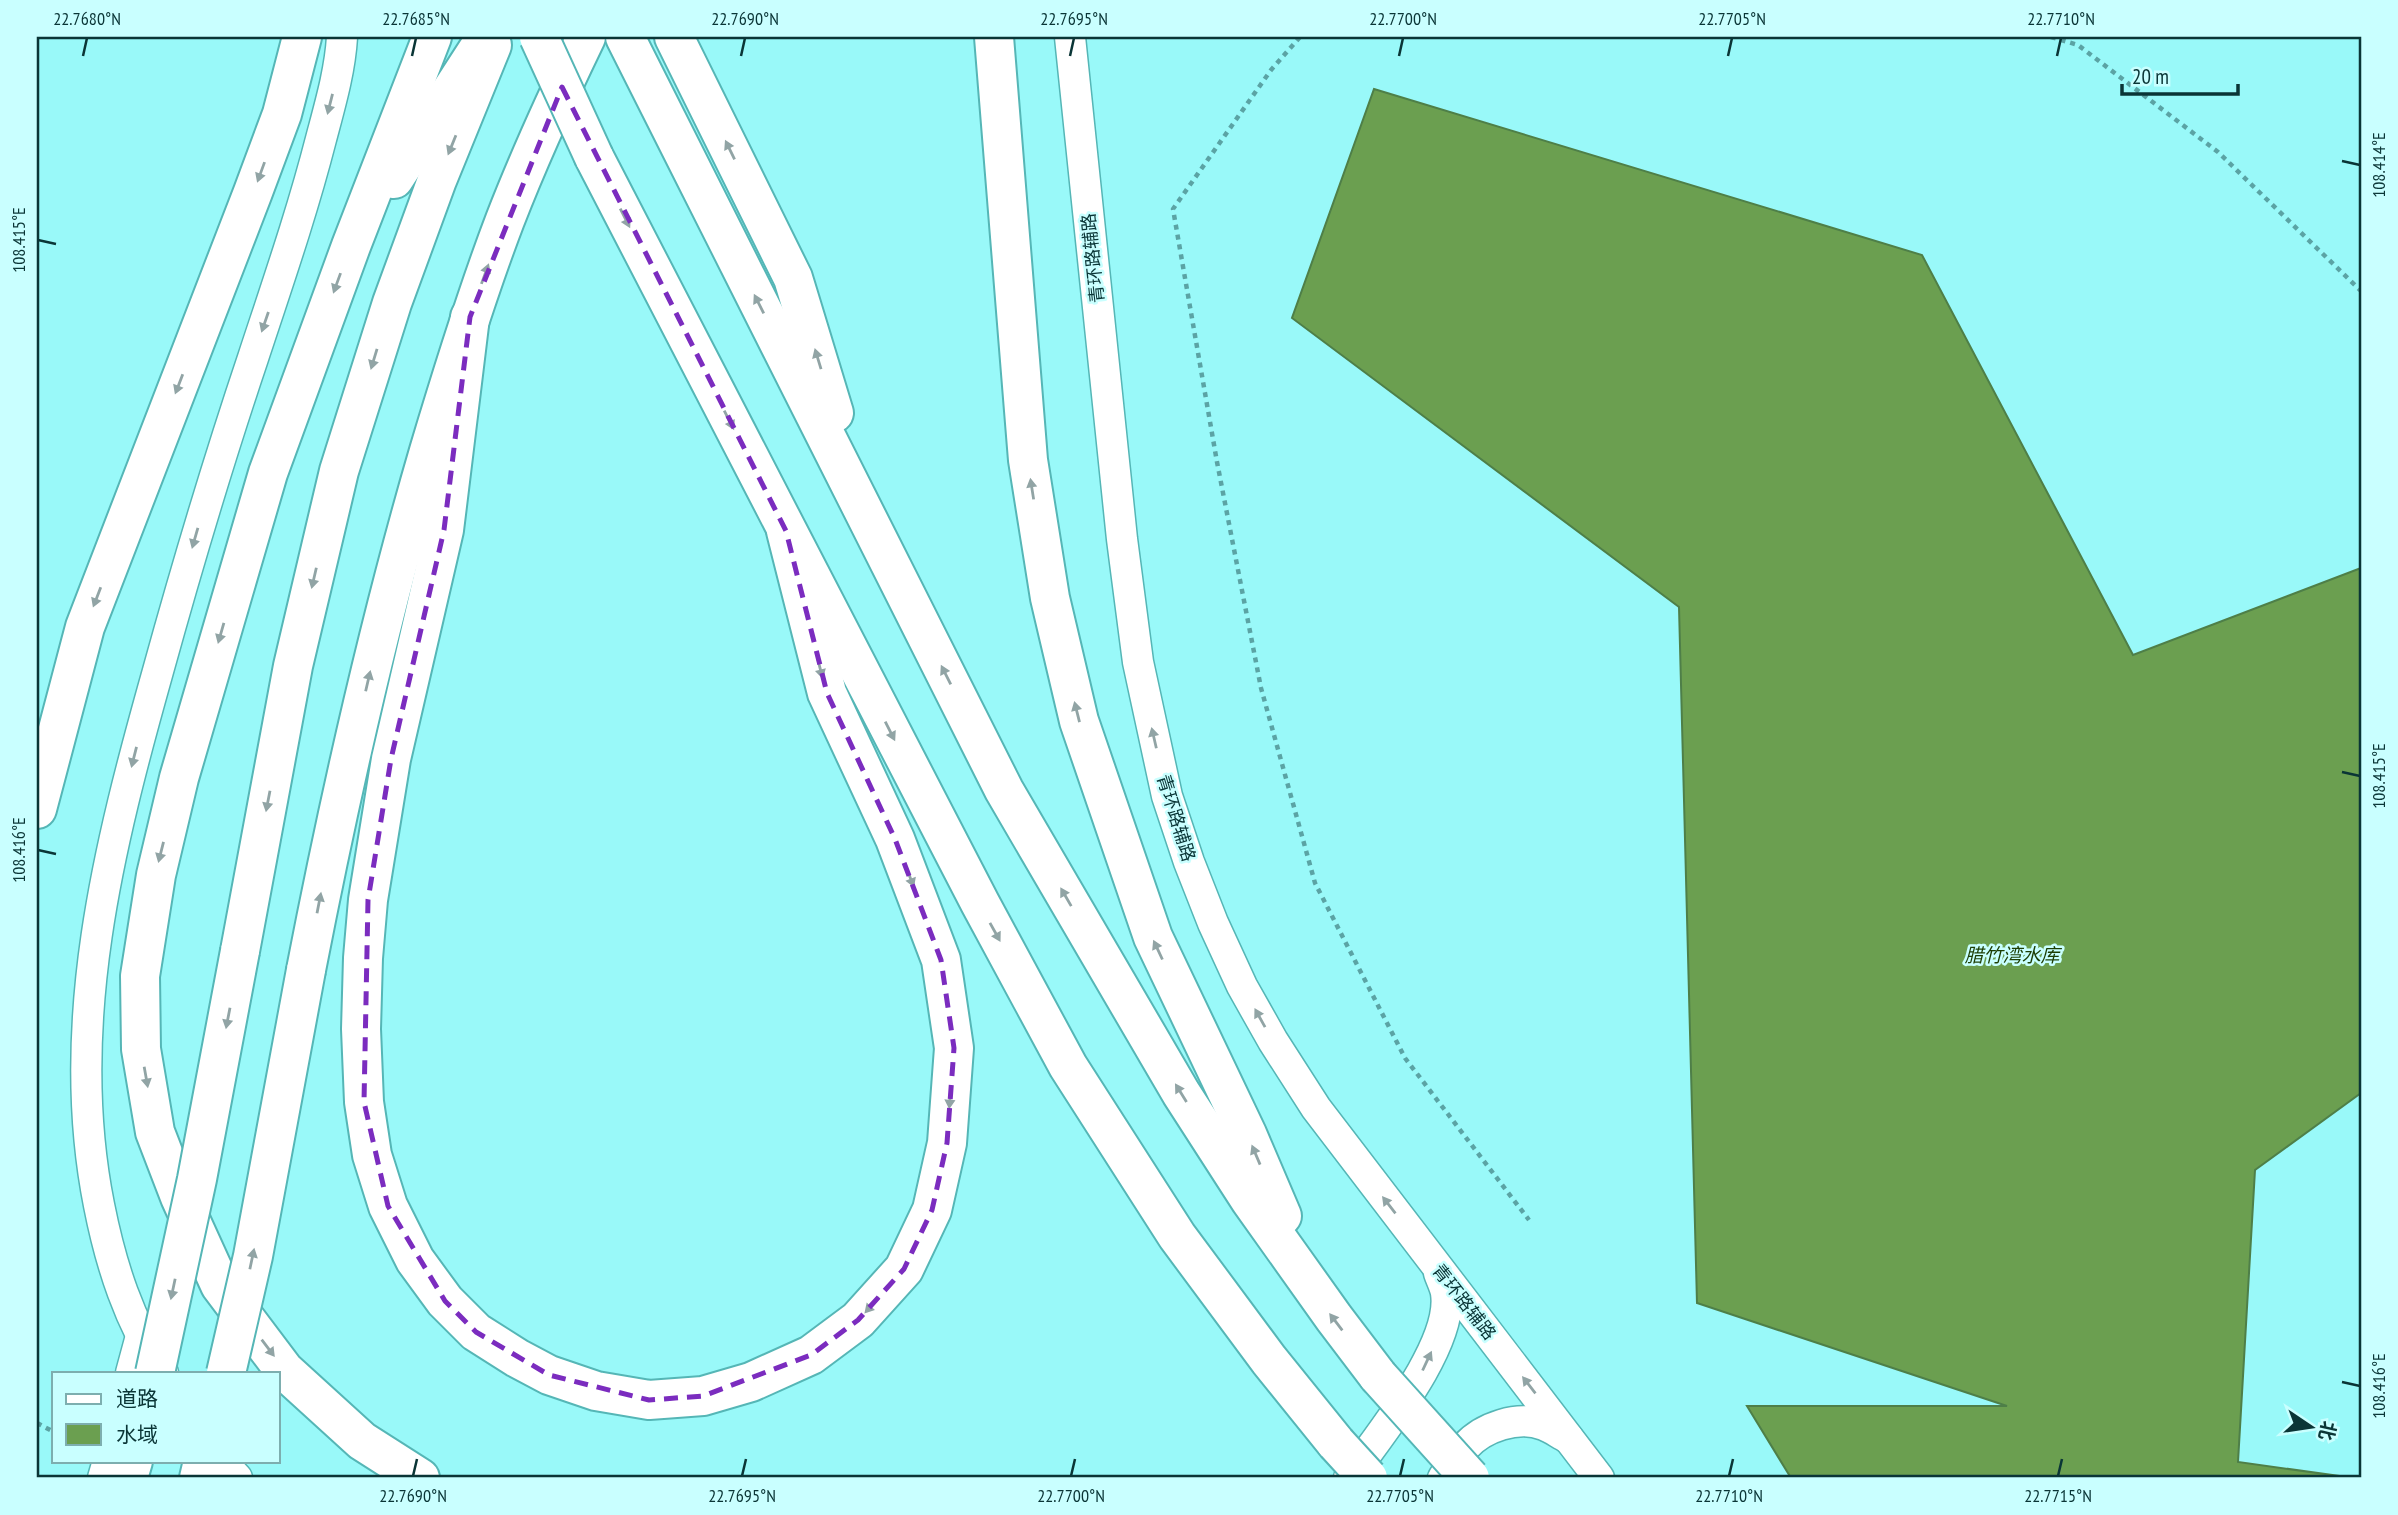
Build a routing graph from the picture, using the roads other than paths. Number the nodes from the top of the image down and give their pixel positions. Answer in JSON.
{"nodes":[{"id":1,"x":302,"y":37,"type":"edge"},
{"id":2,"x":342,"y":37,"type":"edge"},
{"id":3,"x":432,"y":37,"type":"edge"},
{"id":4,"x":486,"y":37,"type":"edge"},
{"id":5,"x":496,"y":37,"type":"edge"},
{"id":6,"x":539,"y":37,"type":"edge"},
{"id":7,"x":586,"y":37,"type":"edge"},
{"id":8,"x":674,"y":37,"type":"edge"},
{"id":9,"x":994,"y":37,"type":"edge"},
{"id":10,"x":1070,"y":37,"type":"edge"},
{"id":11,"x":633,"y":53,"type":"edge"},
{"id":12,"x":351,"y":246,"type":"junction"},
{"id":13,"x":470,"y":317,"type":"junction"},
{"id":14,"x":867,"y":518,"type":"junction"},
{"id":15,"x":786,"y":531,"type":"junction"},
{"id":16,"x":37,"y":809,"type":"edge"},
{"id":17,"x":1438,"y":1269,"type":"junction"},
{"id":18,"x":1311,"y":1286,"type":"junction"},
{"id":19,"x":141,"y":1336,"type":"junction"},
{"id":20,"x":131,"y":1372,"type":"edge"},
{"id":21,"x":155,"y":1372,"type":"edge"},
{"id":22,"x":162,"y":1372,"type":"edge"},
{"id":23,"x":226,"y":1372,"type":"edge"},
{"id":24,"x":1569,"y":1438,"type":"junction"},
{"id":25,"x":222,"y":1462,"type":"edge"},
{"id":26,"x":237,"y":1478,"type":"edge"},
{"id":27,"x":420,"y":1478,"type":"edge"},
{"id":28,"x":1349,"y":1478,"type":"edge"},
{"id":29,"x":1368,"y":1478,"type":"edge"},
{"id":30,"x":1443,"y":1478,"type":"edge"},
{"id":31,"x":1471,"y":1478,"type":"edge"},
{"id":32,"x":1599,"y":1478,"type":"edge"}],
"edges":[{"from":1,"to":16,"type":"main road","one_way":true},
{"from":2,"to":19,"type":"street","one_way":true},
{"from":3,"to":12,"type":"main road"},
{"from":4,"to":12,"type":"main road"},
{"from":5,"to":21,"type":"main road","one_way":true,"bridge":true},
{"from":6,"to":15,"type":"main road","one_way":true,"bridge":true},
{"from":13,"to":7,"type":"main road","one_way":true},
{"from":14,"to":8,"type":"main road","one_way":true},
{"from":18,"to":9,"type":"main road","one_way":true},
{"from":17,"to":10,"type":"street","name":"青环路辅路","one_way":true},
{"from":14,"to":11,"type":"main road","one_way":true},
{"from":12,"to":27,"type":"main road","one_way":true},
{"from":15,"to":13,"type":"main road","one_way":true},
{"from":23,"to":13,"type":"main road","one_way":true,"bridge":true},
{"from":18,"to":14,"type":"main road","one_way":true},
{"from":15,"to":29,"type":"main road","one_way":true,"bridge":true},
{"from":24,"to":17,"type":"street","name":"青环路辅路","one_way":true},
{"from":28,"to":17,"type":"street","one_way":true},
{"from":31,"to":18,"type":"main road","one_way":true,"bridge":true},
{"from":19,"to":20,"type":"street"},
{"from":19,"to":22,"type":"street"},
{"from":24,"to":30,"type":"street"},
{"from":24,"to":32,"type":"street","name":"青环路辅路"},
{"from":25,"to":26,"type":"street"}]}
